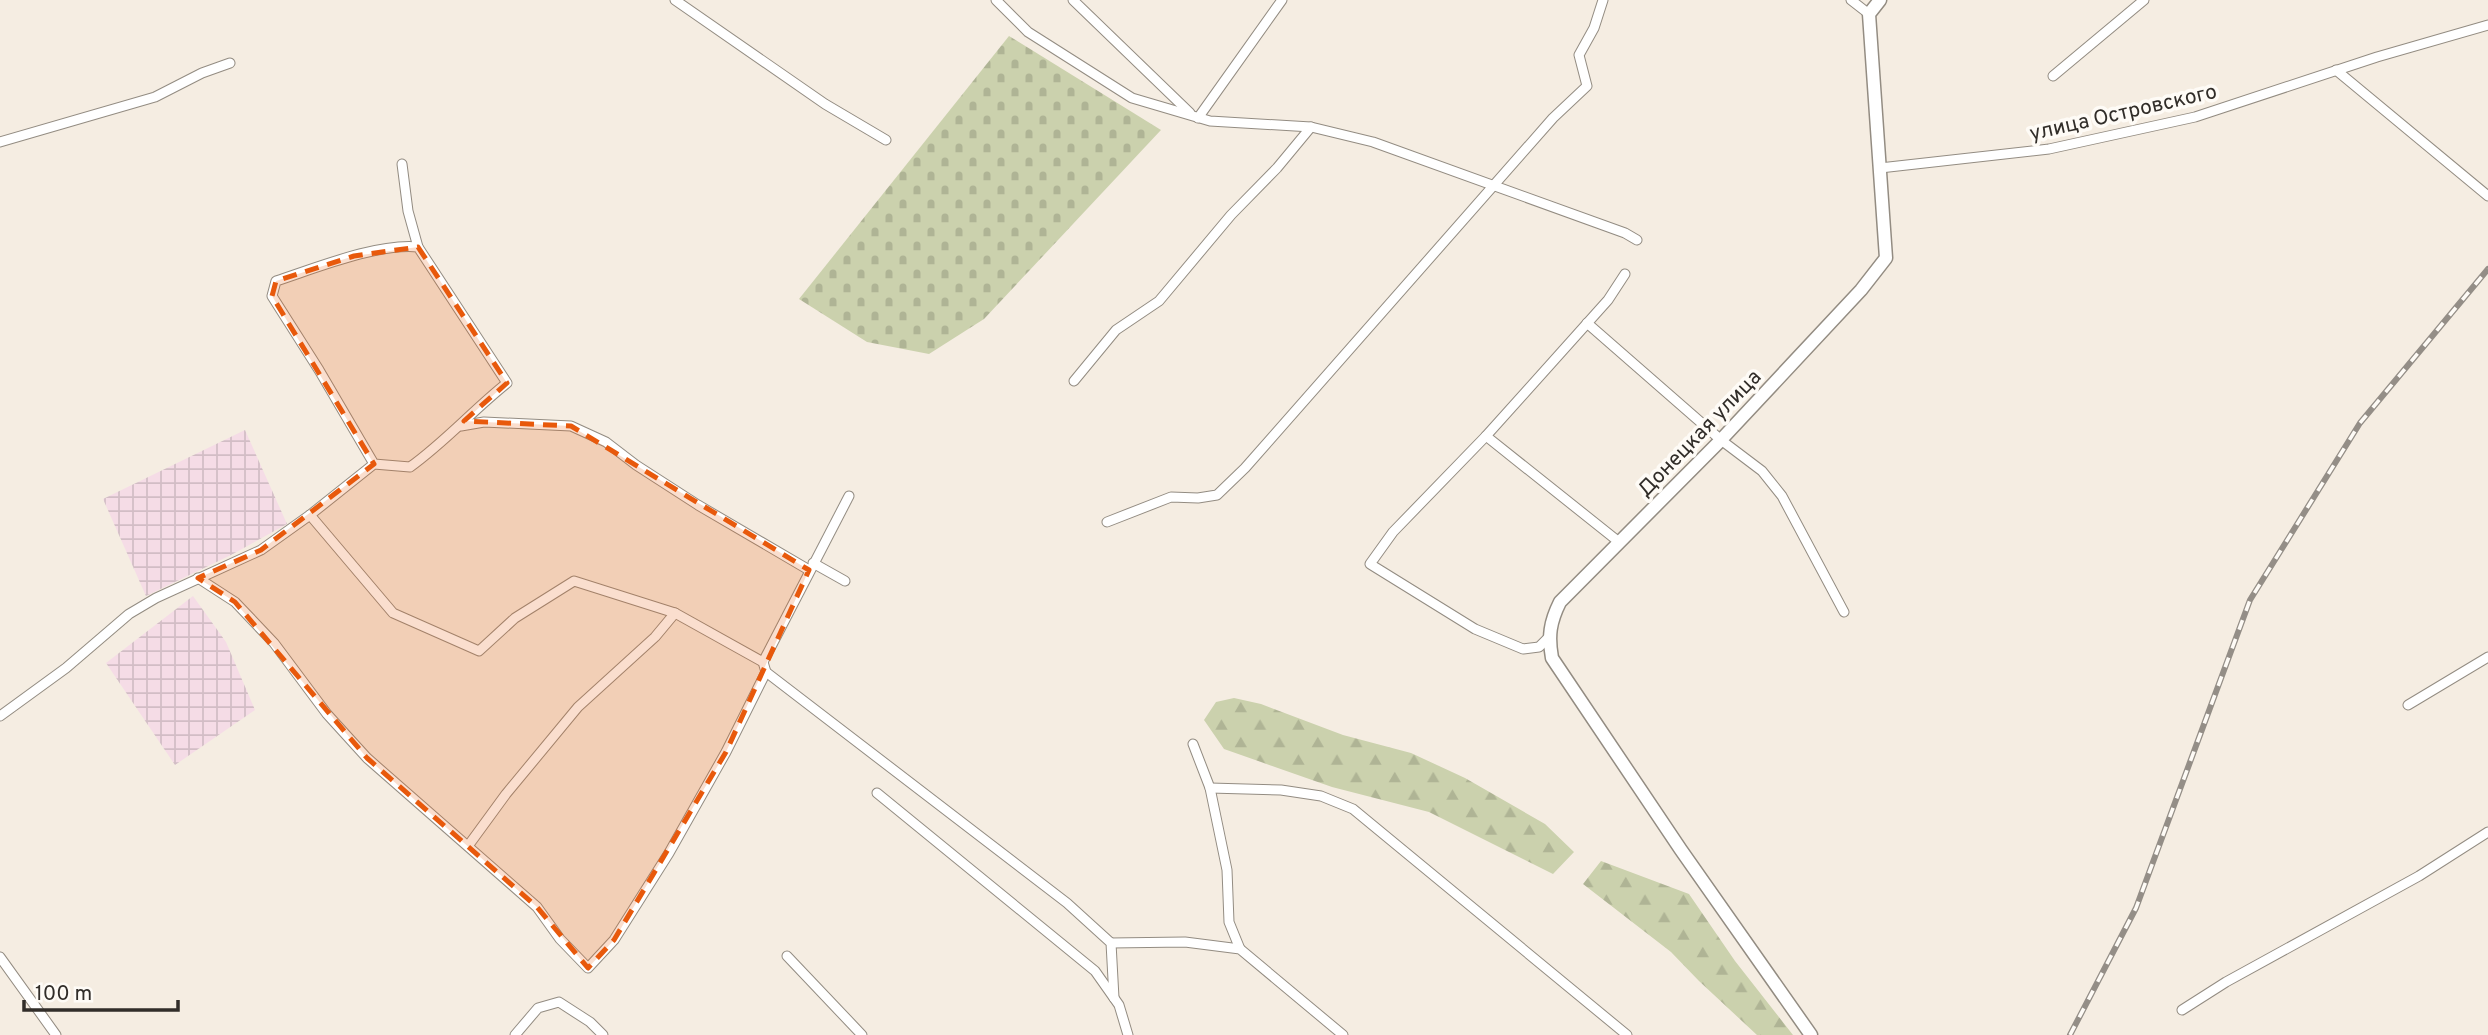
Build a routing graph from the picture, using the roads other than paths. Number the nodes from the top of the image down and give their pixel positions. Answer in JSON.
{"nodes":[{"id":1,"x":674,"y":0,"type":"edge"},
{"id":2,"x":996,"y":0,"type":"edge"},
{"id":3,"x":1073,"y":0,"type":"edge"},
{"id":4,"x":1282,"y":0,"type":"edge"},
{"id":5,"x":1603,"y":0,"type":"edge"},
{"id":6,"x":1851,"y":0,"type":"edge"},
{"id":7,"x":1880,"y":0,"type":"edge"},
{"id":8,"x":2144,"y":0,"type":"edge"},
{"id":9,"x":1869,"y":14,"type":"junction"},
{"id":10,"x":2488,"y":25,"type":"edge"},
{"id":11,"x":230,"y":63,"type":"dead end"},
{"id":12,"x":2336,"y":71,"type":"junction"},
{"id":13,"x":2053,"y":76,"type":"dead end"},
{"id":14,"x":1195,"y":117,"type":"junction"},
{"id":15,"x":1311,"y":127,"type":"junction"},
{"id":16,"x":886,"y":140,"type":"dead end"},
{"id":17,"x":0,"y":142,"type":"edge"},
{"id":18,"x":402,"y":164,"type":"dead end"},
{"id":19,"x":1880,"y":168,"type":"junction"},
{"id":20,"x":1492,"y":186,"type":"junction"},
{"id":21,"x":2488,"y":196,"type":"edge"},
{"id":22,"x":1637,"y":240,"type":"dead end"},
{"id":23,"x":418,"y":247,"type":"junction"},
{"id":24,"x":1625,"y":274,"type":"dead end"},
{"id":25,"x":1587,"y":323,"type":"junction"},
{"id":26,"x":1074,"y":381,"type":"dead end"},
{"id":27,"x":459,"y":426,"type":"junction"},
{"id":28,"x":1486,"y":436,"type":"junction"},
{"id":29,"x":1721,"y":440,"type":"junction"},
{"id":30,"x":374,"y":464,"type":"junction"},
{"id":31,"x":849,"y":496,"type":"dead end"},
{"id":32,"x":310,"y":515,"type":"junction"},
{"id":33,"x":1107,"y":522,"type":"dead end"},
{"id":34,"x":1619,"y":542,"type":"junction"},
{"id":35,"x":811,"y":566,"type":"junction"},
{"id":36,"x":198,"y":578,"type":"junction"},
{"id":37,"x":845,"y":581,"type":"dead end"},
{"id":38,"x":1844,"y":612,"type":"dead end"},
{"id":39,"x":675,"y":613,"type":"junction"},
{"id":40,"x":1548,"y":638,"type":"junction"},
{"id":41,"x":2488,"y":657,"type":"edge"},
{"id":42,"x":763,"y":662,"type":"junction"},
{"id":43,"x":766,"y":672,"type":"junction"},
{"id":44,"x":2409,"y":705,"type":"dead end"},
{"id":45,"x":0,"y":716,"type":"edge"},
{"id":46,"x":1193,"y":744,"type":"dead end"},
{"id":47,"x":1210,"y":788,"type":"junction"},
{"id":48,"x":877,"y":793,"type":"dead end"},
{"id":49,"x":2488,"y":832,"type":"edge"},
{"id":50,"x":468,"y":846,"type":"junction"},
{"id":51,"x":1111,"y":943,"type":"junction"},
{"id":52,"x":1240,"y":949,"type":"junction"},
{"id":53,"x":787,"y":956,"type":"dead end"},
{"id":54,"x":0,"y":957,"type":"edge"},
{"id":55,"x":1114,"y":998,"type":"junction"},
{"id":56,"x":2182,"y":1010,"type":"dead end"},
{"id":57,"x":57,"y":1035,"type":"edge"},
{"id":58,"x":515,"y":1035,"type":"edge"},
{"id":59,"x":603,"y":1035,"type":"edge"},
{"id":60,"x":862,"y":1035,"type":"edge"},
{"id":61,"x":1128,"y":1035,"type":"edge"},
{"id":62,"x":1343,"y":1035,"type":"edge"},
{"id":63,"x":1627,"y":1035,"type":"edge"},
{"id":64,"x":1811,"y":1035,"type":"edge"}],
"edges":[{"from":1,"to":16,"type":"street"},
{"from":2,"to":14,"type":"street"},
{"from":3,"to":14,"type":"street"},
{"from":4,"to":14,"type":"street"},
{"from":5,"to":20,"type":"street"},
{"from":6,"to":9,"type":"street"},
{"from":7,"to":9,"type":"street"},
{"from":8,"to":13,"type":"street"},
{"from":9,"to":19,"type":"street"},
{"from":10,"to":12,"type":"street","name":"улица Островского"},
{"from":11,"to":17,"type":"street"},
{"from":12,"to":19,"type":"street","name":"улица Островского"},
{"from":12,"to":21,"type":"street"},
{"from":14,"to":15,"type":"street"},
{"from":15,"to":20,"type":"street"},
{"from":15,"to":26,"type":"street"},
{"from":18,"to":23,"type":"street"},
{"from":19,"to":29,"type":"street","name":"Донецкая улица"},
{"from":20,"to":22,"type":"street"},
{"from":20,"to":33,"type":"street"},
{"from":23,"to":27,"type":"street"},
{"from":23,"to":30,"type":"street"},
{"from":24,"to":25,"type":"street"},
{"from":25,"to":28,"type":"street"},
{"from":25,"to":29,"type":"street"},
{"from":27,"to":30,"type":"street"},
{"from":27,"to":35,"type":"street"},
{"from":28,"to":34,"type":"street"},
{"from":28,"to":40,"type":"street"},
{"from":29,"to":34,"type":"street","name":"Донецкая улица"},
{"from":29,"to":38,"type":"street"},
{"from":30,"to":32,"type":"street"},
{"from":31,"to":35,"type":"street"},
{"from":32,"to":36,"type":"street"},
{"from":32,"to":39,"type":"street"},
{"from":34,"to":40,"type":"street","name":"Донецкая улица"},
{"from":35,"to":37,"type":"street"},
{"from":35,"to":42,"type":"street"},
{"from":36,"to":45,"type":"street"},
{"from":36,"to":50,"type":"street"},
{"from":39,"to":42,"type":"street"},
{"from":39,"to":50,"type":"street"},
{"from":40,"to":64,"type":"street"},
{"from":41,"to":44,"type":"street"},
{"from":42,"to":43,"type":"street"},
{"from":43,"to":50,"type":"street"},
{"from":43,"to":51,"type":"street"},
{"from":46,"to":47,"type":"street"},
{"from":47,"to":52,"type":"street"},
{"from":47,"to":63,"type":"street"},
{"from":48,"to":55,"type":"street"},
{"from":49,"to":56,"type":"street"},
{"from":51,"to":52,"type":"street"},
{"from":51,"to":55,"type":"street"},
{"from":52,"to":62,"type":"street"},
{"from":53,"to":60,"type":"street"},
{"from":54,"to":57,"type":"street"},
{"from":55,"to":61,"type":"street"},
{"from":58,"to":59,"type":"street"}]}
